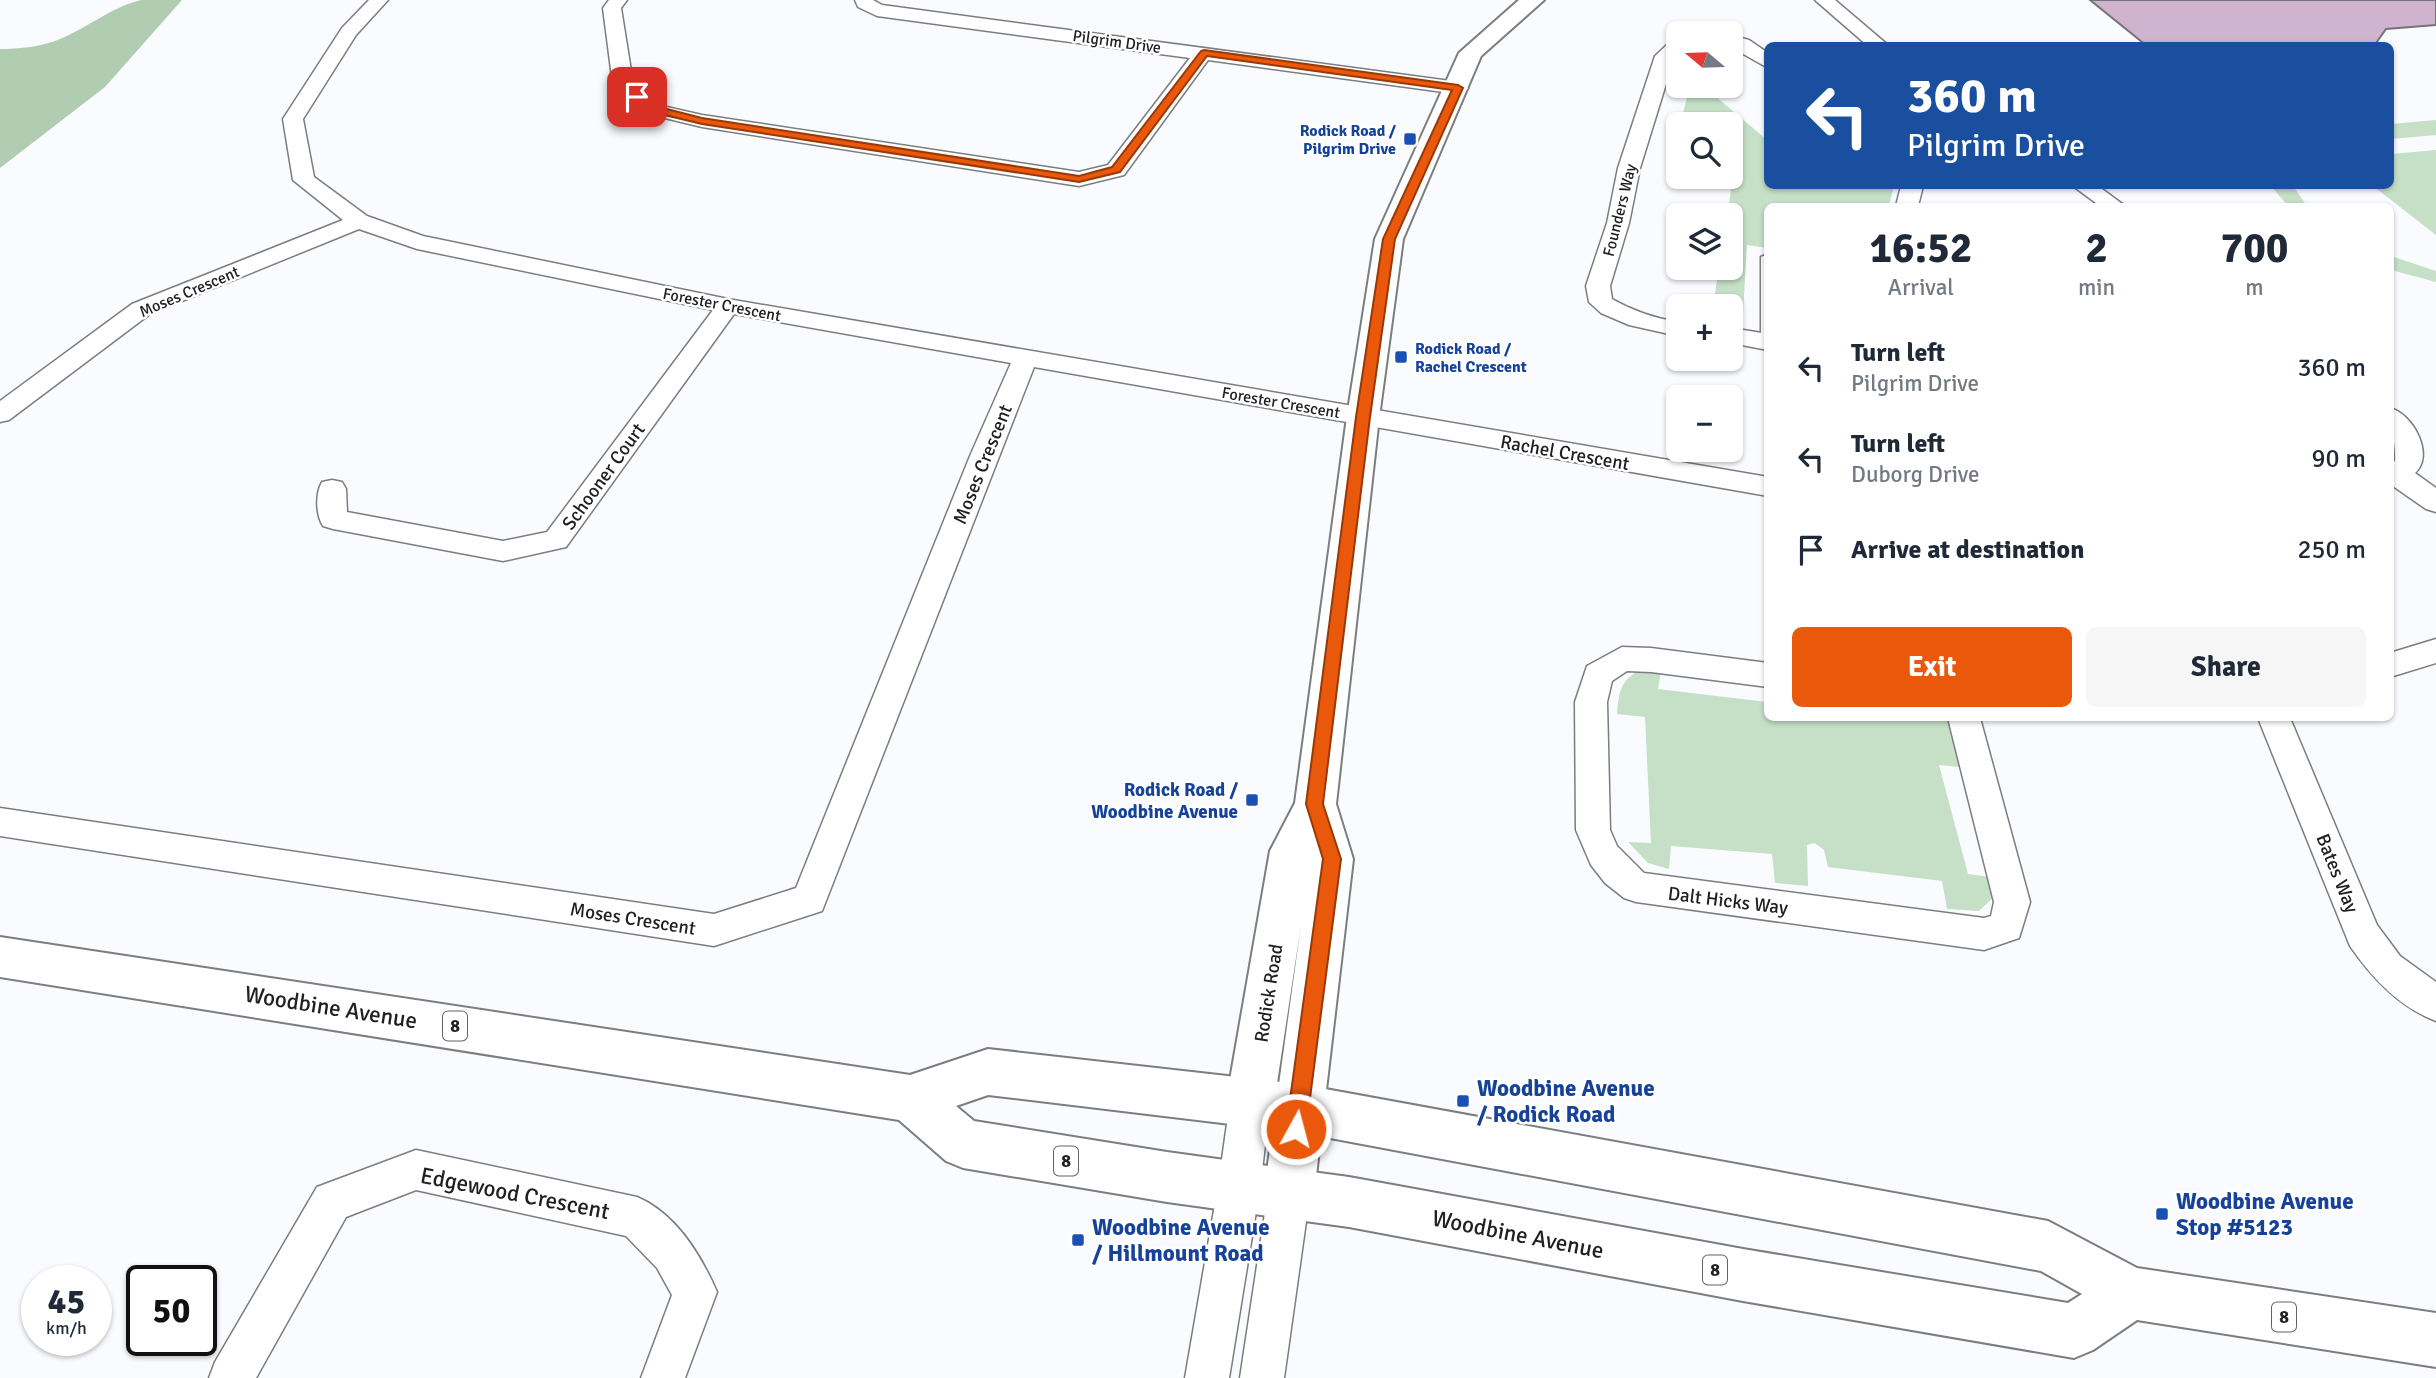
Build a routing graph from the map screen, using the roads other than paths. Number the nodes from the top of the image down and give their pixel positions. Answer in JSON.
{"nodes":[{"id":1,"x":379,"y":0,"type":"edge"},
{"id":2,"x":618,"y":0,"type":"edge"},
{"id":3,"x":864,"y":0,"type":"edge"},
{"id":4,"x":1533,"y":0,"type":"edge"},
{"id":5,"x":1824,"y":0,"type":"edge"},
{"id":6,"x":1875,"y":42,"type":"edge"},
{"id":7,"x":1743,"y":45,"type":"edge"},
{"id":8,"x":1204,"y":53,"type":"junction"},
{"id":9,"x":1666,"y":55,"type":"edge"},
{"id":10,"x":1764,"y":59,"type":"edge"},
{"id":11,"x":1458,"y":88,"type":"junction"},
{"id":12,"x":2088,"y":189,"type":"edge"},
{"id":13,"x":2110,"y":203,"type":"edge"},
{"id":14,"x":359,"y":221,"type":"junction"},
{"id":15,"x":728,"y":306,"type":"junction"},
{"id":16,"x":1666,"y":327,"type":"edge"},
{"id":17,"x":1743,"y":338,"type":"edge"},
{"id":18,"x":1764,"y":342,"type":"edge"},
{"id":19,"x":1026,"y":357,"type":"junction"},
{"id":20,"x":0,"y":414,"type":"edge"},
{"id":21,"x":1363,"y":417,"type":"junction"},
{"id":22,"x":2394,"y":421,"type":"edge"},
{"id":23,"x":2394,"y":473,"type":"edge"},
{"id":24,"x":2394,"y":475,"type":"edge"},
{"id":25,"x":1764,"y":486,"type":"edge"},
{"id":26,"x":332,"y":489,"type":"dead end"},
{"id":27,"x":2436,"y":502,"type":"edge"},
{"id":28,"x":2436,"y":651,"type":"edge"},
{"id":29,"x":2394,"y":664,"type":"edge"},
{"id":30,"x":1764,"y":674,"type":"edge"},
{"id":31,"x":1965,"y":721,"type":"edge"},
{"id":32,"x":2275,"y":721,"type":"edge"},
{"id":33,"x":1315,"y":804,"type":"junction"},
{"id":34,"x":0,"y":822,"type":"edge"},
{"id":35,"x":0,"y":957,"type":"edge"},
{"id":36,"x":2436,"y":1004,"type":"edge"},
{"id":37,"x":910,"y":1098,"type":"junction"},
{"id":38,"x":1250,"y":1103,"type":"junction"},
{"id":39,"x":1298,"y":1108,"type":"junction"},
{"id":40,"x":1239,"y":1187,"type":"junction"},
{"id":41,"x":1289,"y":1192,"type":"junction"},
{"id":42,"x":2131,"y":1293,"type":"junction"},
{"id":43,"x":2436,"y":1340,"type":"edge"},
{"id":44,"x":231,"y":1378,"type":"edge"},
{"id":45,"x":663,"y":1378,"type":"edge"},
{"id":46,"x":1207,"y":1378,"type":"edge"},
{"id":47,"x":1262,"y":1378,"type":"edge"}],
"edges":[{"from":1,"to":14,"type":"street","name":"Forester Crescent"},
{"from":2,"to":8,"type":"street"},
{"from":3,"to":8,"type":"street","name":"Pilgrim Drive"},
{"from":4,"to":11,"type":"main road","name":"Rodick Road"},
{"from":5,"to":6,"type":"street"},
{"from":7,"to":10,"type":"street"},
{"from":8,"to":11,"type":"street","name":"Pilgrim Drive"},
{"from":9,"to":16,"type":"street","name":"Founders Way"},
{"from":11,"to":21,"type":"main road","name":"Rodick Road"},
{"from":12,"to":13,"type":"street"},
{"from":14,"to":15,"type":"street","name":"Forester Crescent"},
{"from":14,"to":20,"type":"street","name":"Moses Crescent"},
{"from":15,"to":19,"type":"street","name":"Forester Crescent"},
{"from":15,"to":26,"type":"street","name":"Schooner Court"},
{"from":17,"to":18,"type":"street"},
{"from":19,"to":21,"type":"street","name":"Forester Crescent"},
{"from":19,"to":34,"type":"street","name":"Moses Crescent"},
{"from":21,"to":25,"type":"street","name":"Rachel Crescent"},
{"from":21,"to":33,"type":"main road","name":"Rodick Road"},
{"from":22,"to":23,"type":"street"},
{"from":24,"to":27,"type":"street"},
{"from":28,"to":29,"type":"street"},
{"from":30,"to":31,"type":"street","name":"Dalt Hicks Way"},
{"from":32,"to":36,"type":"street","name":"Bates Way"},
{"from":33,"to":38,"type":"main road","name":"Rodick Road"},
{"from":33,"to":39,"type":"main road","name":"Rodick Road"},
{"from":35,"to":37,"type":"main road","name":"Woodbine Avenue","number":"8"},
{"from":37,"to":38,"type":"main road","name":"Woodbine Avenue","number":"8"},
{"from":37,"to":40,"type":"main road","name":"Woodbine Avenue","number":"8"},
{"from":38,"to":39,"type":"main road","name":"Woodbine Avenue","number":"8"},
{"from":38,"to":40,"type":"street","name":"Rodick Road"},
{"from":39,"to":41,"type":"main road","name":"Rodick Road"},
{"from":39,"to":42,"type":"main road","name":"Woodbine Avenue","number":"8"},
{"from":40,"to":41,"type":"main road","name":"Woodbine Avenue","number":"8"},
{"from":40,"to":46,"type":"street","name":"Rodick Road"},
{"from":41,"to":42,"type":"main road","name":"Woodbine Avenue","number":"8"},
{"from":41,"to":47,"type":"street"},
{"from":42,"to":43,"type":"main road","name":"Woodbine Avenue","number":"8"},
{"from":44,"to":45,"type":"street","name":"Edgewood Crescent"}]}
